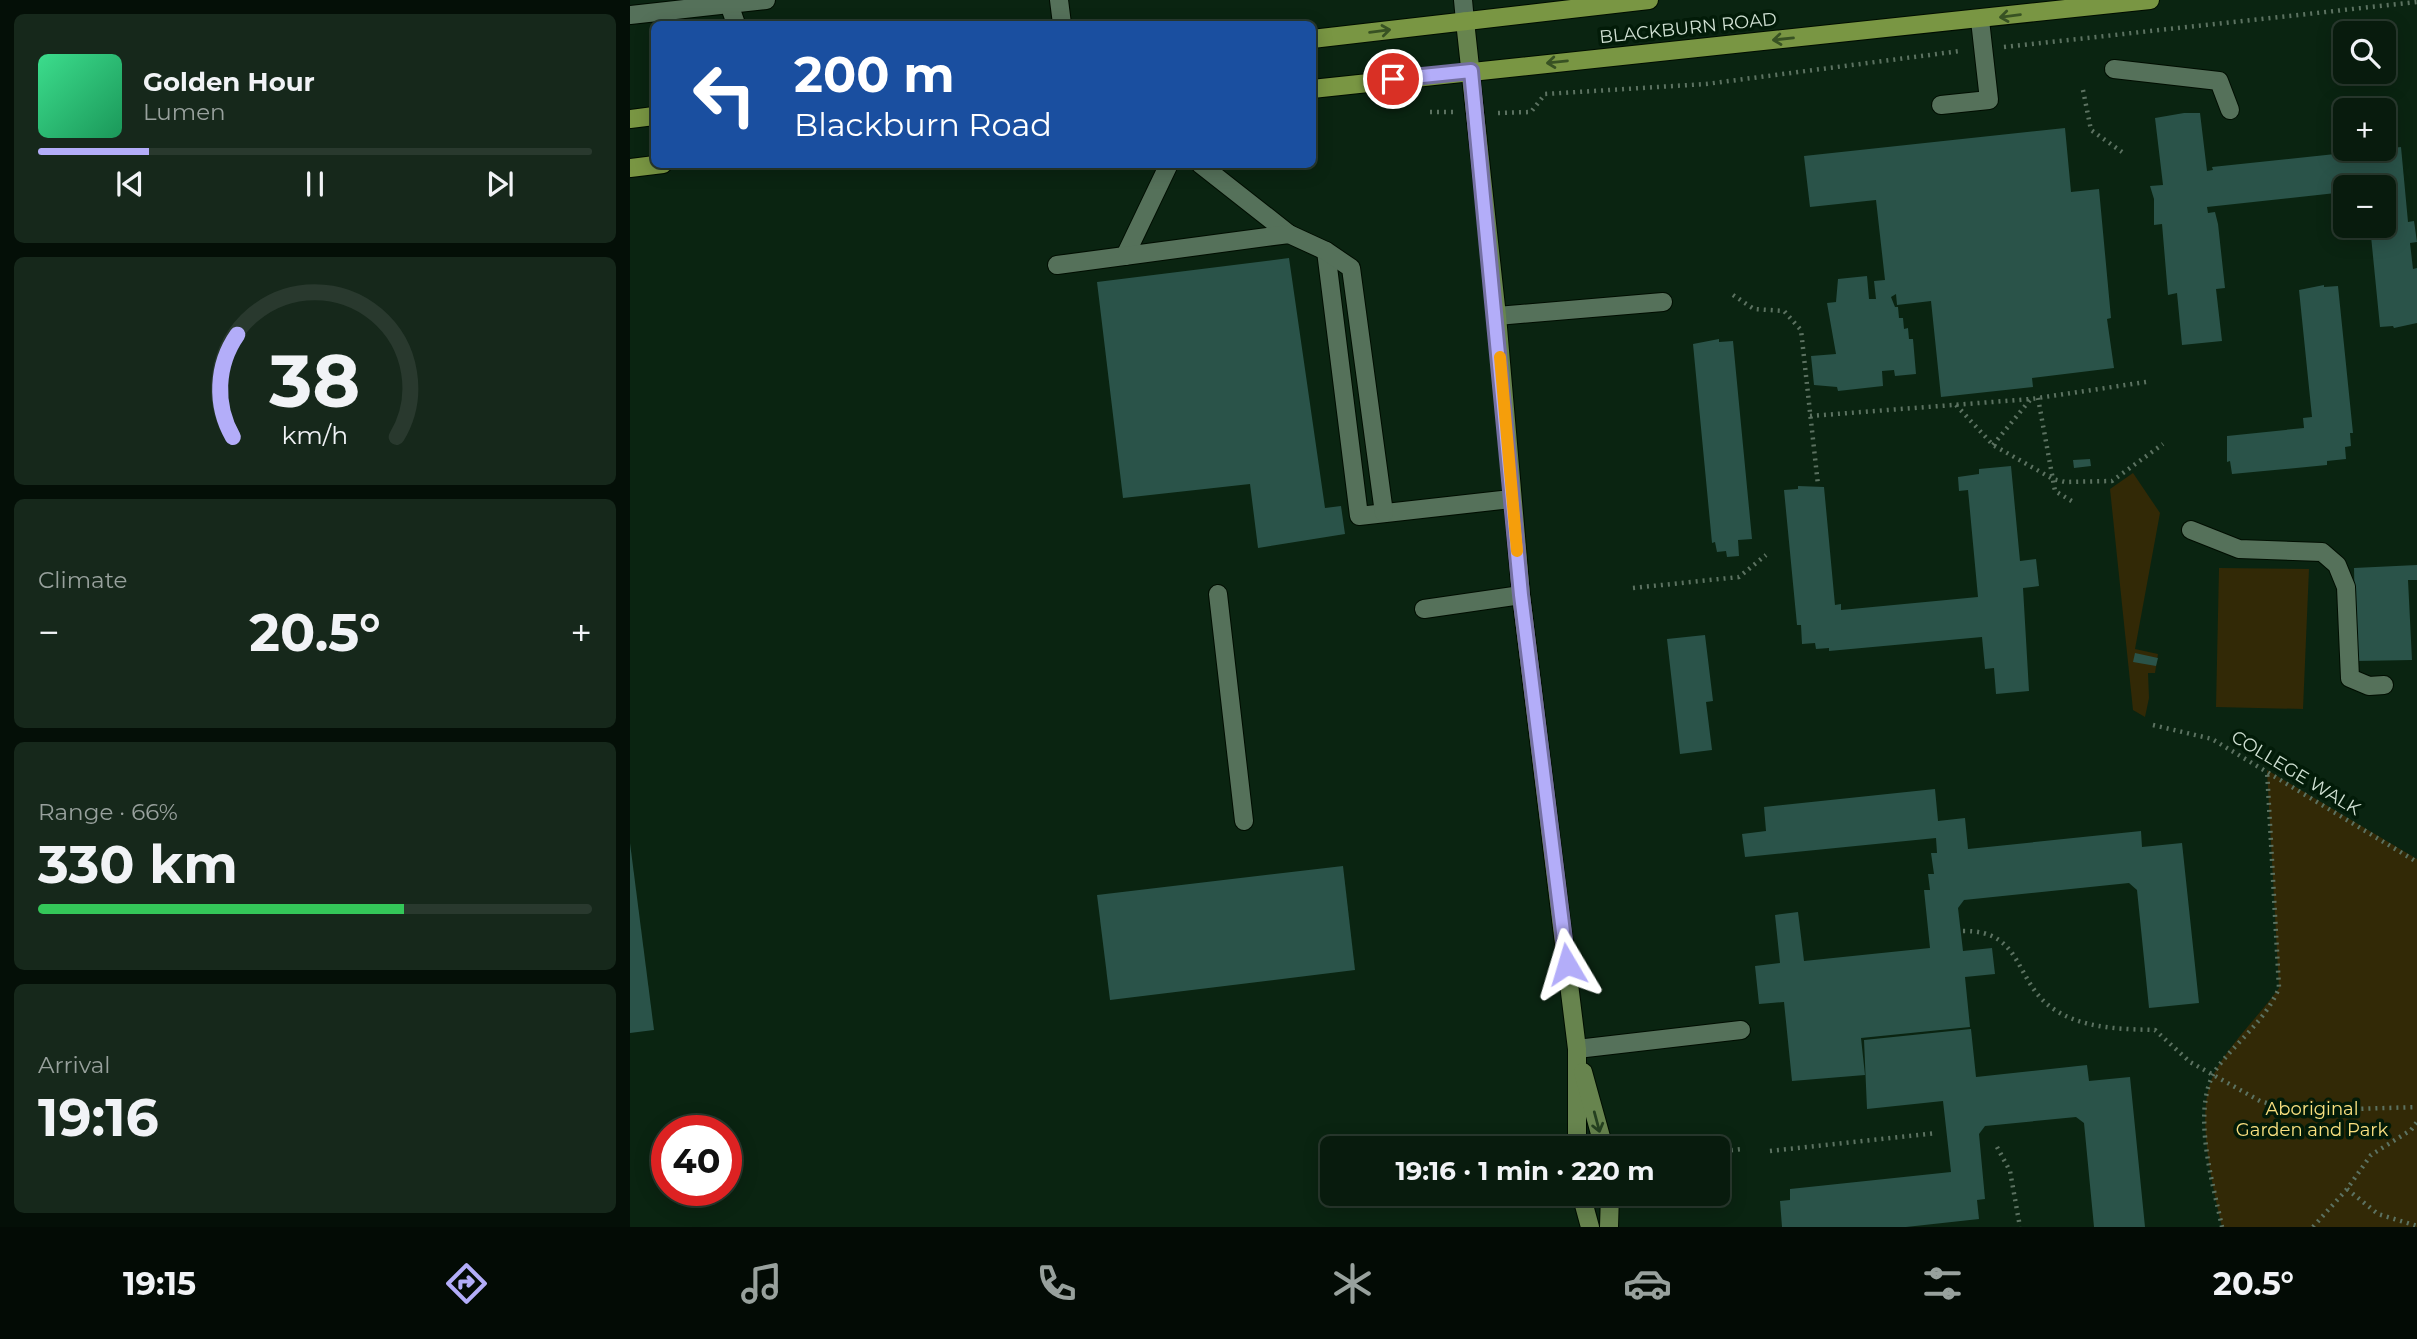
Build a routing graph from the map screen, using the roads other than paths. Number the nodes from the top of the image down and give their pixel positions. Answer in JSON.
{"nodes":[{"id":1,"x":766,"y":0,"type":"edge"},
{"id":2,"x":1059,"y":0,"type":"edge"},
{"id":3,"x":1463,"y":0,"type":"edge"},
{"id":4,"x":1649,"y":0,"type":"edge"},
{"id":5,"x":2150,"y":0,"type":"edge"},
{"id":6,"x":1611,"y":2,"type":"edge"},
{"id":7,"x":729,"y":4,"type":"junction"},
{"id":8,"x":630,"y":15,"type":"edge"},
{"id":9,"x":1980,"y":20,"type":"junction"},
{"id":10,"x":735,"y":21,"type":"edge"},
{"id":11,"x":1062,"y":21,"type":"edge"},
{"id":12,"x":1465,"y":21,"type":"junction"},
{"id":13,"x":1316,"y":39,"type":"edge"},
{"id":14,"x":2114,"y":69,"type":"dead end"},
{"id":15,"x":1471,"y":71,"type":"junction"},
{"id":16,"x":1316,"y":89,"type":"edge"},
{"id":17,"x":1941,"y":105,"type":"dead end"},
{"id":18,"x":2230,"y":110,"type":"dead end"},
{"id":19,"x":651,"y":116,"type":"edge"},
{"id":20,"x":630,"y":118,"type":"edge"},
{"id":21,"x":651,"y":165,"type":"edge"},
{"id":22,"x":630,"y":168,"type":"edge"},
{"id":23,"x":1166,"y":168,"type":"edge"},
{"id":24,"x":1205,"y":168,"type":"edge"},
{"id":25,"x":1289,"y":234,"type":"junction"},
{"id":26,"x":1326,"y":251,"type":"junction"},
{"id":27,"x":1125,"y":256,"type":"junction"},
{"id":28,"x":1056,"y":265,"type":"dead end"},
{"id":29,"x":1663,"y":302,"type":"dead end"},
{"id":30,"x":1497,"y":316,"type":"junction"},
{"id":31,"x":1511,"y":499,"type":"junction"},
{"id":32,"x":1384,"y":513,"type":"junction"},
{"id":33,"x":2191,"y":530,"type":"dead end"},
{"id":34,"x":1218,"y":594,"type":"dead end"},
{"id":35,"x":1521,"y":595,"type":"junction"},
{"id":36,"x":1424,"y":609,"type":"dead end"},
{"id":37,"x":2384,"y":685,"type":"dead end"},
{"id":38,"x":1244,"y":821,"type":"dead end"},
{"id":39,"x":1741,"y":1030,"type":"dead end"},
{"id":40,"x":1577,"y":1049,"type":"junction"},
{"id":41,"x":1577,"y":1136,"type":"edge"},
{"id":42,"x":1601,"y":1136,"type":"edge"},
{"id":43,"x":1584,"y":1206,"type":"edge"},
{"id":44,"x":1609,"y":1206,"type":"edge"},
{"id":45,"x":1590,"y":1227,"type":"edge"},
{"id":46,"x":1609,"y":1227,"type":"edge"}],
"edges":[{"from":1,"to":7,"type":"street"},
{"from":2,"to":11,"type":"street"},
{"from":3,"to":12,"type":"street"},
{"from":4,"to":6,"type":"main road","name":"BLACKBURN ROAD"},
{"from":5,"to":9,"type":"main road","name":"BLACKBURN ROAD","one_way":true},
{"from":6,"to":12,"type":"main road","name":"BLACKBURN ROAD"},
{"from":7,"to":8,"type":"street"},
{"from":7,"to":10,"type":"street"},
{"from":9,"to":15,"type":"main road","name":"BLACKBURN ROAD","one_way":true},
{"from":9,"to":17,"type":"street"},
{"from":13,"to":12,"type":"main road","name":"BLACKBURN ROAD","one_way":true},
{"from":12,"to":15,"type":"street"},
{"from":14,"to":18,"type":"street"},
{"from":15,"to":16,"type":"main road","name":"BLACKBURN ROAD"},
{"from":15,"to":30,"type":"street"},
{"from":19,"to":20,"type":"main road"},
{"from":21,"to":22,"type":"main road"},
{"from":23,"to":27,"type":"street"},
{"from":24,"to":25,"type":"street"},
{"from":25,"to":26,"type":"street"},
{"from":25,"to":27,"type":"street"},
{"from":26,"to":32,"type":"street"},
{"from":26,"to":32,"type":"street"},
{"from":27,"to":28,"type":"street"},
{"from":29,"to":30,"type":"street"},
{"from":30,"to":31,"type":"street"},
{"from":31,"to":32,"type":"street"},
{"from":31,"to":35,"type":"street"},
{"from":33,"to":37,"type":"street"},
{"from":34,"to":38,"type":"street"},
{"from":35,"to":36,"type":"street"},
{"from":35,"to":40,"type":"street"},
{"from":39,"to":40,"type":"street"},
{"from":40,"to":41,"type":"street"},
{"from":40,"to":42,"type":"street","one_way":true},
{"from":43,"to":45,"type":"street"},
{"from":44,"to":46,"type":"street"}]}
